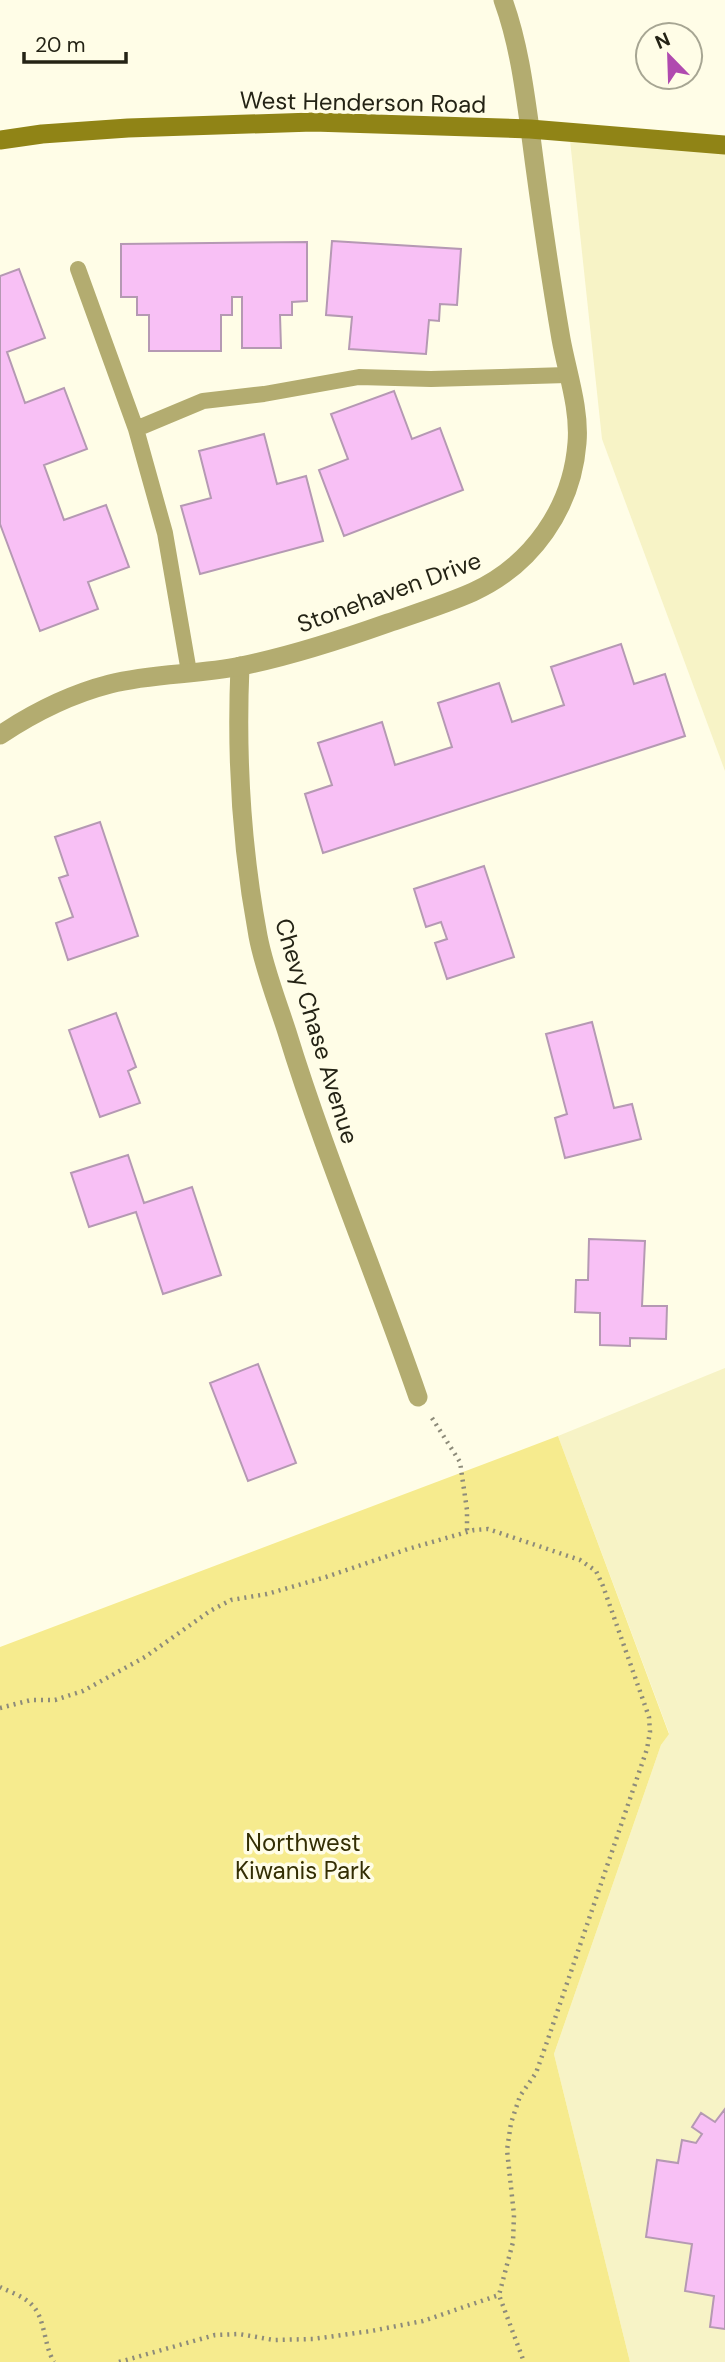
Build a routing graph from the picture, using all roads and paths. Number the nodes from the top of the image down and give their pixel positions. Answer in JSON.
{"nodes":[{"id":1,"x":503,"y":0,"type":"edge"},
{"id":2,"x":530,"y":129,"type":"junction"},
{"id":3,"x":0,"y":139,"type":"edge"},
{"id":4,"x":725,"y":145,"type":"edge"},
{"id":5,"x":78,"y":269,"type":"dead end"},
{"id":6,"x":567,"y":375,"type":"junction"},
{"id":7,"x":136,"y":429,"type":"junction"},
{"id":8,"x":240,"y":666,"type":"junction"},
{"id":9,"x":189,"y":673,"type":"junction"},
{"id":10,"x":0,"y":735,"type":"edge"},
{"id":11,"x":418,"y":1397,"type":"joint"},
{"id":12,"x":467,"y":1533,"type":"junction"},
{"id":13,"x":0,"y":1708,"type":"edge"},
{"id":14,"x":0,"y":2287,"type":"edge"},
{"id":15,"x":499,"y":2295,"type":"junction"},
{"id":16,"x":54,"y":2362,"type":"edge"},
{"id":17,"x":119,"y":2362,"type":"edge"},
{"id":18,"x":524,"y":2362,"type":"edge"}],
"edges":[{"from":1,"to":2,"type":"street","name":"Stonehaven Drive"},
{"from":2,"to":3,"type":"main road","name":"West Henderson Road"},
{"from":2,"to":4,"type":"main road","name":"West Henderson Road"},
{"from":2,"to":6,"type":"street","name":"Stonehaven Drive"},
{"from":5,"to":7,"type":"lane"},
{"from":6,"to":7,"type":"lane"},
{"from":6,"to":8,"type":"street","name":"Stonehaven Drive"},
{"from":7,"to":9,"type":"lane"},
{"from":8,"to":9,"type":"street","name":"Stonehaven Drive"},
{"from":8,"to":11,"type":"street","name":"Chevy Chase Avenue"},
{"from":9,"to":10,"type":"street","name":"Stonehaven Drive"},
{"from":11,"to":12,"type":"path"},
{"from":12,"to":13,"type":"path"},
{"from":12,"to":15,"type":"path"},
{"from":14,"to":16,"type":"path"},
{"from":15,"to":17,"type":"path"},
{"from":15,"to":18,"type":"path"}]}
